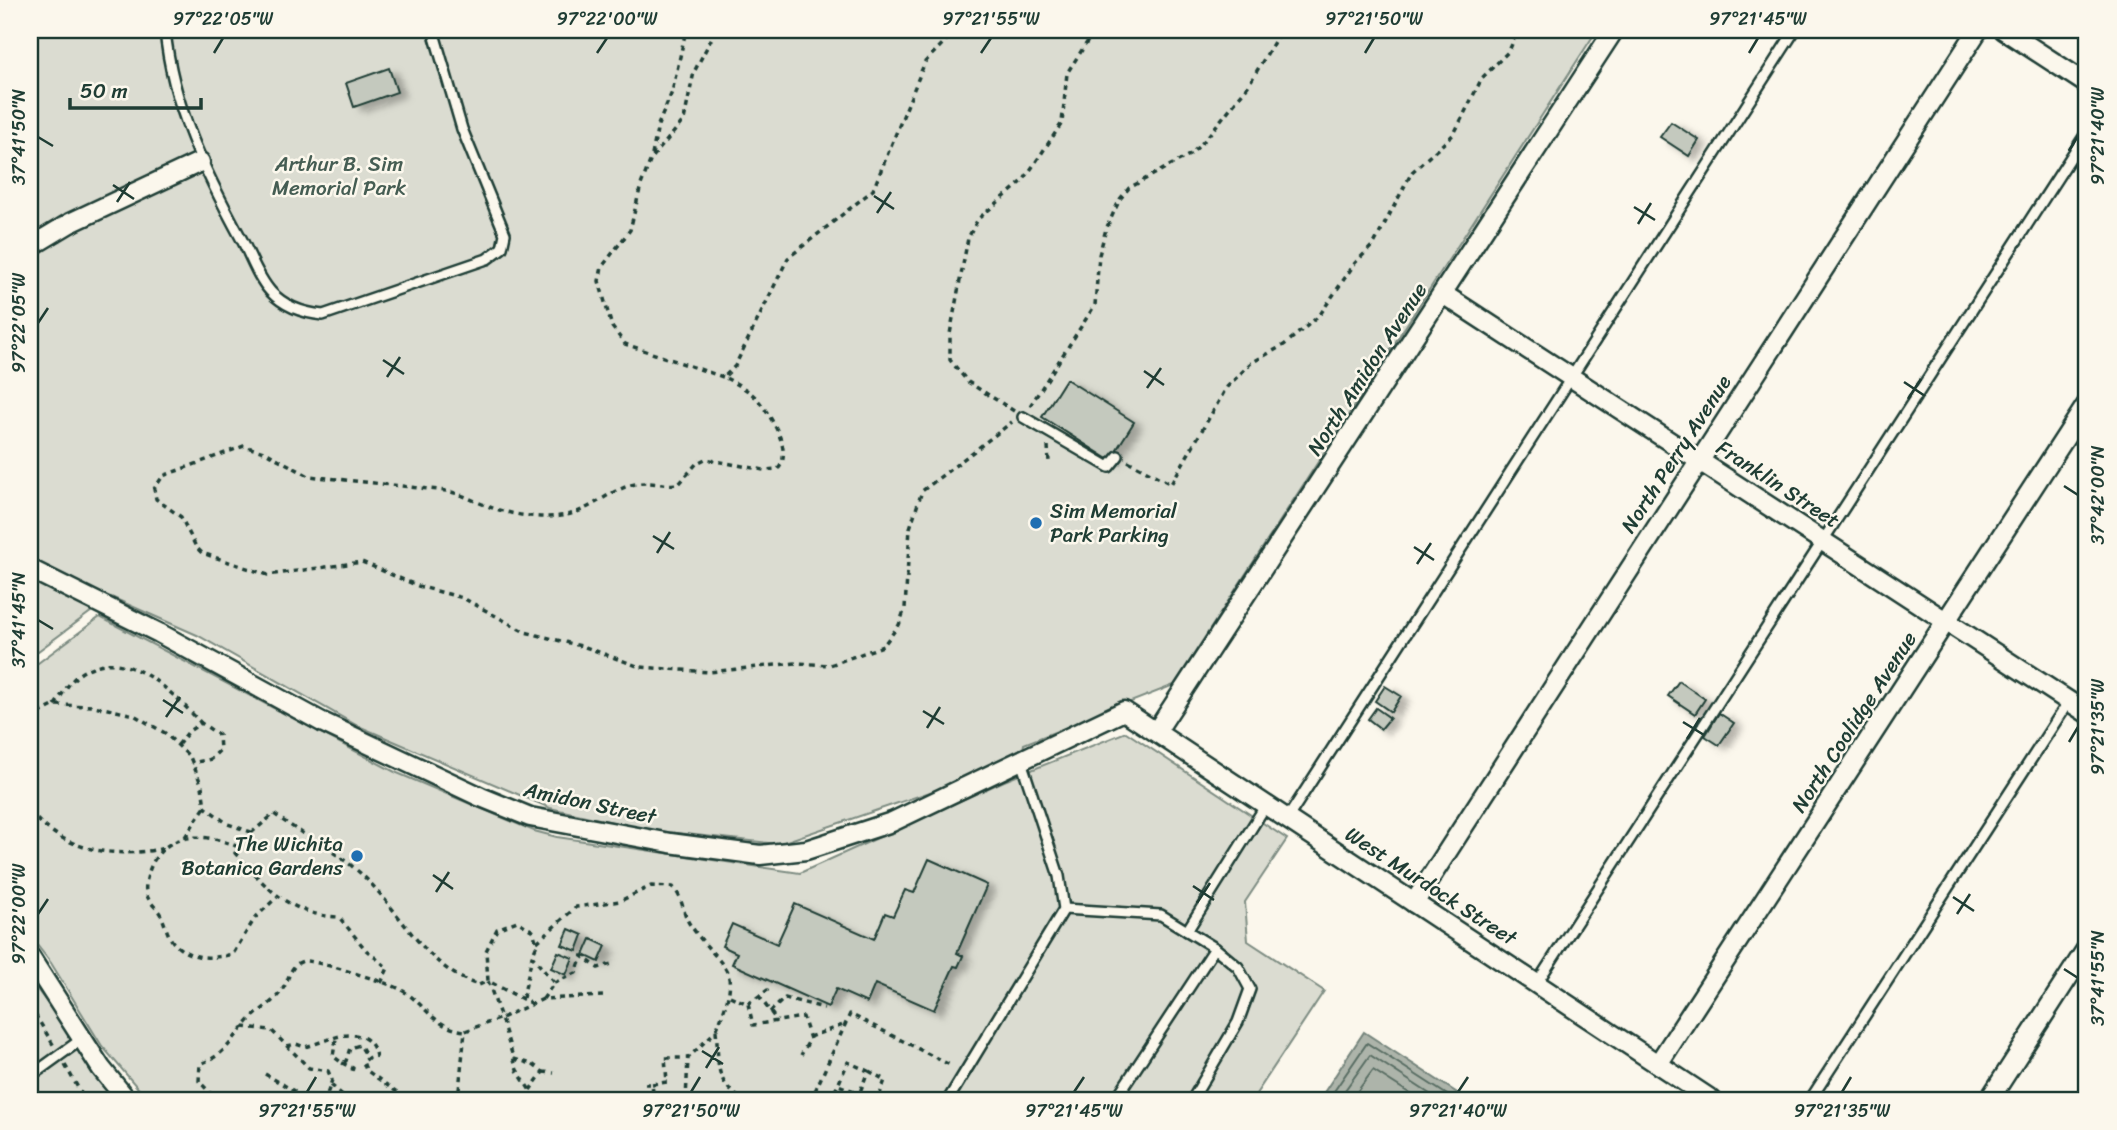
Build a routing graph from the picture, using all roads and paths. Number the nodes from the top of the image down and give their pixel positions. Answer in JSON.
{"nodes":[{"id":1,"x":165,"y":30,"type":"edge"},
{"id":2,"x":433,"y":30,"type":"edge"},
{"id":3,"x":686,"y":30,"type":"edge"},
{"id":4,"x":716,"y":30,"type":"edge"},
{"id":5,"x":956,"y":30,"type":"edge"},
{"id":6,"x":1095,"y":30,"type":"edge"},
{"id":7,"x":1281,"y":30,"type":"edge"},
{"id":8,"x":1518,"y":30,"type":"edge"},
{"id":9,"x":1614,"y":30,"type":"edge"},
{"id":10,"x":1796,"y":30,"type":"edge"},
{"id":11,"x":1978,"y":30,"type":"edge"},
{"id":12,"x":2004,"y":30,"type":"edge"},
{"id":13,"x":2087,"y":84,"type":"edge"},
{"id":14,"x":2087,"y":132,"type":"edge"},
{"id":15,"x":651,"y":159,"type":"junction"},
{"id":16,"x":200,"y":162,"type":"junction"},
{"id":17,"x":30,"y":247,"type":"edge"},
{"id":18,"x":1443,"y":294,"type":"junction"},
{"id":19,"x":723,"y":377,"type":"junction"},
{"id":20,"x":1573,"y":379,"type":"junction"},
{"id":21,"x":2087,"y":404,"type":"edge"},
{"id":22,"x":1023,"y":417,"type":"junction"},
{"id":23,"x":1118,"y":456,"type":"joint"},
{"id":24,"x":1699,"y":460,"type":"junction"},
{"id":25,"x":1823,"y":541,"type":"junction"},
{"id":26,"x":30,"y":569,"type":"edge"},
{"id":27,"x":1946,"y":621,"type":"junction"},
{"id":28,"x":2069,"y":701,"type":"junction"},
{"id":29,"x":55,"y":705,"type":"junction"},
{"id":30,"x":1124,"y":711,"type":"joint"},
{"id":31,"x":2087,"y":713,"type":"edge"},
{"id":32,"x":30,"y":718,"type":"edge"},
{"id":33,"x":201,"y":723,"type":"junction"},
{"id":34,"x":1156,"y":732,"type":"junction"},
{"id":35,"x":178,"y":745,"type":"junction"},
{"id":36,"x":1021,"y":761,"type":"junction"},
{"id":37,"x":192,"y":763,"type":"junction"},
{"id":38,"x":1266,"y":805,"type":"junction"},
{"id":39,"x":205,"y":807,"type":"junction"},
{"id":40,"x":30,"y":811,"type":"edge"},
{"id":41,"x":1287,"y":819,"type":"junction"},
{"id":42,"x":251,"y":832,"type":"junction"},
{"id":43,"x":184,"y":838,"type":"junction"},
{"id":44,"x":238,"y":847,"type":"junction"},
{"id":45,"x":167,"y":848,"type":"junction"},
{"id":46,"x":277,"y":897,"type":"junction"},
{"id":47,"x":1414,"y":903,"type":"junction"},
{"id":48,"x":1063,"y":909,"type":"junction"},
{"id":49,"x":1187,"y":931,"type":"junction"},
{"id":50,"x":537,"y":942,"type":"junction"},
{"id":51,"x":1215,"y":948,"type":"junction"},
{"id":52,"x":2087,"y":948,"type":"edge"},
{"id":53,"x":532,"y":956,"type":"junction"},
{"id":54,"x":30,"y":957,"type":"edge"},
{"id":55,"x":615,"y":963,"type":"dead end"},
{"id":56,"x":488,"y":981,"type":"junction"},
{"id":57,"x":382,"y":983,"type":"junction"},
{"id":58,"x":554,"y":983,"type":"junction"},
{"id":59,"x":1537,"y":983,"type":"junction"},
{"id":60,"x":769,"y":989,"type":"dead end"},
{"id":61,"x":603,"y":996,"type":"dead end"},
{"id":62,"x":730,"y":996,"type":"junction"},
{"id":63,"x":759,"y":996,"type":"junction"},
{"id":64,"x":522,"y":999,"type":"junction"},
{"id":65,"x":543,"y":999,"type":"junction"},
{"id":66,"x":532,"y":1004,"type":"junction"},
{"id":67,"x":748,"y":1004,"type":"junction"},
{"id":68,"x":824,"y":1009,"type":"dead end"},
{"id":69,"x":770,"y":1012,"type":"junction"},
{"id":70,"x":501,"y":1018,"type":"junction"},
{"id":71,"x":778,"y":1021,"type":"junction"},
{"id":72,"x":844,"y":1024,"type":"junction"},
{"id":73,"x":243,"y":1027,"type":"junction"},
{"id":74,"x":465,"y":1031,"type":"junction"},
{"id":75,"x":716,"y":1031,"type":"junction"},
{"id":76,"x":808,"y":1037,"type":"junction"},
{"id":77,"x":334,"y":1038,"type":"junction"},
{"id":78,"x":82,"y":1039,"type":"junction"},
{"id":79,"x":287,"y":1046,"type":"junction"},
{"id":80,"x":801,"y":1055,"type":"dead end"},
{"id":81,"x":376,"y":1058,"type":"dead end"},
{"id":82,"x":688,"y":1058,"type":"junction"},
{"id":83,"x":514,"y":1059,"type":"junction"},
{"id":84,"x":342,"y":1063,"type":"junction"},
{"id":85,"x":950,"y":1065,"type":"dead end"},
{"id":86,"x":1658,"y":1065,"type":"junction"},
{"id":87,"x":39,"y":1070,"type":"dead end"},
{"id":88,"x":868,"y":1071,"type":"junction"},
{"id":89,"x":543,"y":1072,"type":"junction"},
{"id":90,"x":554,"y":1073,"type":"dead end"},
{"id":91,"x":265,"y":1074,"type":"dead end"},
{"id":92,"x":351,"y":1074,"type":"dead end"},
{"id":93,"x":652,"y":1083,"type":"junction"},
{"id":94,"x":645,"y":1084,"type":"dead end"},
{"id":95,"x":331,"y":1085,"type":"junction"},
{"id":96,"x":838,"y":1085,"type":"junction"},
{"id":97,"x":530,"y":1090,"type":"junction"},
{"id":98,"x":860,"y":1092,"type":"junction"},
{"id":99,"x":127,"y":1100,"type":"edge"},
{"id":100,"x":222,"y":1100,"type":"edge"},
{"id":101,"x":300,"y":1100,"type":"edge"},
{"id":102,"x":325,"y":1100,"type":"edge"},
{"id":103,"x":348,"y":1100,"type":"edge"},
{"id":104,"x":408,"y":1100,"type":"edge"},
{"id":105,"x":458,"y":1100,"type":"edge"},
{"id":106,"x":530,"y":1100,"type":"edge"},
{"id":107,"x":654,"y":1100,"type":"edge"},
{"id":108,"x":686,"y":1100,"type":"edge"},
{"id":109,"x":743,"y":1100,"type":"edge"},
{"id":110,"x":811,"y":1100,"type":"edge"},
{"id":111,"x":831,"y":1100,"type":"edge"},
{"id":112,"x":857,"y":1100,"type":"edge"},
{"id":113,"x":878,"y":1100,"type":"edge"},
{"id":114,"x":948,"y":1100,"type":"edge"},
{"id":115,"x":1115,"y":1100,"type":"edge"},
{"id":116,"x":1192,"y":1100,"type":"edge"},
{"id":117,"x":1712,"y":1100,"type":"edge"},
{"id":118,"x":1810,"y":1100,"type":"edge"},
{"id":119,"x":1989,"y":1100,"type":"edge"}],
"edges":[{"from":1,"to":16,"type":"lane"},
{"from":2,"to":16,"type":"lane"},
{"from":3,"to":15,"type":"path"},
{"from":4,"to":15,"type":"path"},
{"from":5,"to":19,"type":"path"},
{"from":6,"to":22,"type":"path"},
{"from":7,"to":22,"type":"path"},
{"from":8,"to":23,"type":"path"},
{"from":9,"to":18,"type":"street","name":"North Amidon Avenue"},
{"from":10,"to":20,"type":"lane"},
{"from":11,"to":24,"type":"street","name":"North Perry Avenue"},
{"from":12,"to":13,"type":"street"},
{"from":14,"to":25,"type":"lane"},
{"from":15,"to":19,"type":"path"},
{"from":16,"to":17,"type":"street"},
{"from":18,"to":20,"type":"street","name":"Franklin Street"},
{"from":18,"to":34,"type":"street","name":"North Amidon Avenue"},
{"from":19,"to":22,"type":"path"},
{"from":20,"to":24,"type":"street","name":"Franklin Street"},
{"from":20,"to":41,"type":"lane"},
{"from":21,"to":27,"type":"street","name":"North Coolidge Avenue"},
{"from":22,"to":23,"type":"lane"},
{"from":24,"to":25,"type":"street","name":"Franklin Street"},
{"from":24,"to":47,"type":"street","name":"North Perry Avenue"},
{"from":25,"to":27,"type":"street","name":"Franklin Street"},
{"from":25,"to":59,"type":"lane"},
{"from":26,"to":36,"type":"street","name":"Amidon Street"},
{"from":27,"to":28,"type":"street","name":"Franklin Street"},
{"from":27,"to":86,"type":"street","name":"North Coolidge Avenue"},
{"from":28,"to":31,"type":"street","name":"Franklin Street"},
{"from":28,"to":118,"type":"lane"},
{"from":29,"to":32,"type":"path"},
{"from":29,"to":33,"type":"path"},
{"from":29,"to":35,"type":"path"},
{"from":30,"to":34,"type":"street","name":"West Murdock Street"},
{"from":30,"to":36,"type":"street","name":"Amidon Street"},
{"from":33,"to":35,"type":"path"},
{"from":33,"to":37,"type":"path"},
{"from":34,"to":38,"type":"street","name":"West Murdock Street"},
{"from":35,"to":37,"type":"path"},
{"from":36,"to":48,"type":"lane"},
{"from":37,"to":39,"type":"path"},
{"from":38,"to":41,"type":"street","name":"West Murdock Street"},
{"from":38,"to":49,"type":"lane"},
{"from":39,"to":42,"type":"path"},
{"from":39,"to":43,"type":"path"},
{"from":40,"to":45,"type":"path"},
{"from":41,"to":47,"type":"street","name":"West Murdock Street"},
{"from":42,"to":44,"type":"path"},
{"from":42,"to":56,"type":"path"},
{"from":43,"to":44,"type":"path"},
{"from":43,"to":45,"type":"path"},
{"from":44,"to":46,"type":"path"},
{"from":45,"to":46,"type":"path"},
{"from":46,"to":57,"type":"path"},
{"from":47,"to":59,"type":"street","name":"West Murdock Street"},
{"from":48,"to":49,"type":"lane"},
{"from":48,"to":114,"type":"lane"},
{"from":49,"to":51,"type":"lane"},
{"from":50,"to":53,"type":"path"},
{"from":50,"to":56,"type":"path"},
{"from":50,"to":62,"type":"path"},
{"from":51,"to":115,"type":"lane"},
{"from":51,"to":116,"type":"lane"},
{"from":52,"to":119,"type":"street"},
{"from":53,"to":58,"type":"path"},
{"from":53,"to":64,"type":"path"},
{"from":54,"to":78,"type":"street"},
{"from":55,"to":58,"type":"path"},
{"from":56,"to":64,"type":"path"},
{"from":56,"to":70,"type":"path"},
{"from":57,"to":73,"type":"path"},
{"from":57,"to":74,"type":"path"},
{"from":58,"to":65,"type":"path"},
{"from":59,"to":86,"type":"street","name":"West Murdock Street"},
{"from":60,"to":63,"type":"path"},
{"from":61,"to":65,"type":"path"},
{"from":62,"to":67,"type":"path"},
{"from":62,"to":75,"type":"path"},
{"from":63,"to":67,"type":"path"},
{"from":63,"to":69,"type":"path"},
{"from":64,"to":66,"type":"path"},
{"from":65,"to":66,"type":"path"},
{"from":66,"to":70,"type":"path"},
{"from":67,"to":71,"type":"path"},
{"from":68,"to":69,"type":"path"},
{"from":69,"to":71,"type":"path"},
{"from":70,"to":74,"type":"path"},
{"from":70,"to":83,"type":"path"},
{"from":71,"to":76,"type":"path"},
{"from":72,"to":76,"type":"path"},
{"from":72,"to":85,"type":"path"},
{"from":72,"to":110,"type":"path"},
{"from":73,"to":79,"type":"path"},
{"from":73,"to":100,"type":"path"},
{"from":74,"to":105,"type":"path"},
{"from":75,"to":82,"type":"path"},
{"from":75,"to":109,"type":"path"},
{"from":76,"to":80,"type":"path"},
{"from":77,"to":79,"type":"path"},
{"from":77,"to":81,"type":"path"},
{"from":77,"to":84,"type":"path"},
{"from":78,"to":87,"type":"lane"},
{"from":78,"to":99,"type":"street"},
{"from":79,"to":95,"type":"path"},
{"from":82,"to":93,"type":"path"},
{"from":82,"to":108,"type":"path"},
{"from":83,"to":89,"type":"path"},
{"from":83,"to":97,"type":"path"},
{"from":84,"to":92,"type":"path"},
{"from":84,"to":104,"type":"path"},
{"from":86,"to":117,"type":"street","name":"West Murdock Street"},
{"from":88,"to":96,"type":"path"},
{"from":88,"to":98,"type":"path"},
{"from":88,"to":113,"type":"path"},
{"from":89,"to":90,"type":"path"},
{"from":89,"to":97,"type":"path"},
{"from":91,"to":101,"type":"path"},
{"from":93,"to":94,"type":"path"},
{"from":93,"to":107,"type":"path"},
{"from":95,"to":102,"type":"path"},
{"from":95,"to":103,"type":"path"},
{"from":96,"to":98,"type":"path"},
{"from":96,"to":111,"type":"path"},
{"from":97,"to":106,"type":"path"},
{"from":98,"to":112,"type":"path"},
{"from":98,"to":113,"type":"path"}]}
